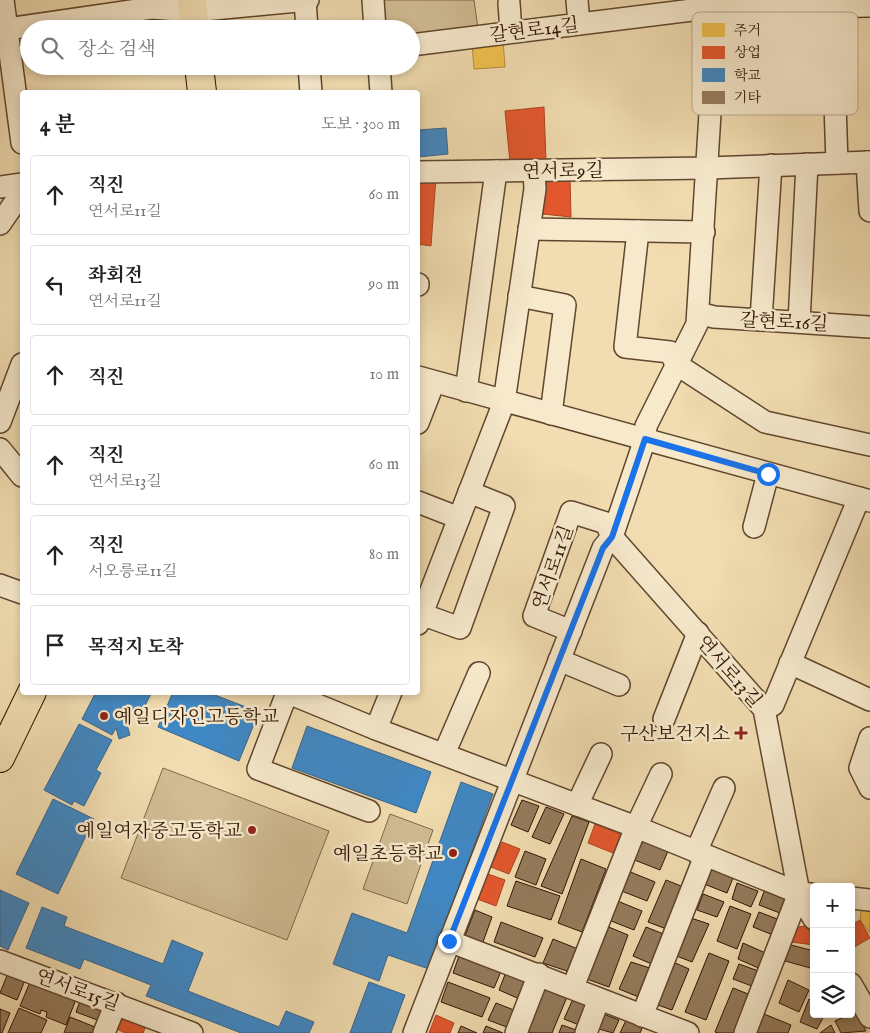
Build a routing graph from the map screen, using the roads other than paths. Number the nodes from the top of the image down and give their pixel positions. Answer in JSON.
{"nodes":[{"id":1,"x":3,"y":0,"type":"edge"},
{"id":2,"x":301,"y":0,"type":"edge"},
{"id":3,"x":372,"y":0,"type":"edge"},
{"id":4,"x":577,"y":0,"type":"edge"},
{"id":5,"x":509,"y":3,"type":"dead end"},
{"id":6,"x":717,"y":4,"type":"edge"},
{"id":7,"x":857,"y":4,"type":"edge"},
{"id":8,"x":193,"y":13,"type":"edge"},
{"id":9,"x":67,"y":20,"type":"edge"},
{"id":10,"x":305,"y":20,"type":"edge"},
{"id":11,"x":374,"y":20,"type":"edge"},
{"id":12,"x":579,"y":24,"type":"junction"},
{"id":13,"x":20,"y":27,"type":"edge"},
{"id":14,"x":4,"y":29,"type":"edge"},
{"id":15,"x":511,"y":32,"type":"junction"},
{"id":16,"x":420,"y":44,"type":"edge"},
{"id":17,"x":200,"y":75,"type":"edge"},
{"id":18,"x":310,"y":75,"type":"edge"},
{"id":19,"x":380,"y":75,"type":"edge"},
{"id":20,"x":202,"y":90,"type":"edge"},
{"id":21,"x":311,"y":90,"type":"edge"},
{"id":22,"x":381,"y":90,"type":"edge"},
{"id":23,"x":711,"y":115,"type":"edge"},
{"id":24,"x":835,"y":115,"type":"edge"},
{"id":25,"x":20,"y":130,"type":"edge"},
{"id":26,"x":869,"y":162,"type":"edge"},
{"id":27,"x":836,"y":163,"type":"junction"},
{"id":28,"x":807,"y":164,"type":"junction"},
{"id":29,"x":771,"y":165,"type":"junction"},
{"id":30,"x":708,"y":168,"type":"junction"},
{"id":31,"x":534,"y":171,"type":"junction"},
{"id":32,"x":420,"y":172,"type":"edge"},
{"id":33,"x":496,"y":172,"type":"junction"},
{"id":34,"x":20,"y":184,"type":"edge"},
{"id":35,"x":0,"y":187,"type":"edge"},
{"id":36,"x":20,"y":195,"type":"edge"},
{"id":37,"x":870,"y":211,"type":"edge"},
{"id":38,"x":0,"y":224,"type":"edge"},
{"id":39,"x":529,"y":230,"type":"junction"},
{"id":40,"x":638,"y":231,"type":"junction"},
{"id":41,"x":704,"y":232,"type":"junction"},
{"id":42,"x":519,"y":296,"type":"junction"},
{"id":43,"x":698,"y":313,"type":"junction"},
{"id":44,"x":761,"y":320,"type":"junction"},
{"id":45,"x":799,"y":322,"type":"junction"},
{"id":46,"x":870,"y":326,"type":"edge"},
{"id":47,"x":676,"y":364,"type":"junction"},
{"id":48,"x":20,"y":373,"type":"edge"},
{"id":49,"x":426,"y":380,"type":"edge"},
{"id":50,"x":466,"y":391,"type":"junction"},
{"id":51,"x":504,"y":402,"type":"junction"},
{"id":52,"x":420,"y":412,"type":"edge"},
{"id":53,"x":551,"y":414,"type":"junction"},
{"id":54,"x":0,"y":422,"type":"edge"},
{"id":55,"x":645,"y":439,"type":"junction"},
{"id":56,"x":870,"y":445,"type":"edge"},
{"id":57,"x":0,"y":449,"type":"edge"},
{"id":58,"x":20,"y":474,"type":"edge"},
{"id":59,"x":768,"y":474,"type":"junction"},
{"id":60,"x":469,"y":492,"type":"junction"},
{"id":61,"x":865,"y":500,"type":"edge"},
{"id":62,"x":420,"y":503,"type":"edge"},
{"id":63,"x":571,"y":512,"type":"joint"},
{"id":64,"x":459,"y":518,"type":"junction"},
{"id":65,"x":754,"y":527,"type":"dead end"},
{"id":66,"x":612,"y":537,"type":"junction"},
{"id":67,"x":0,"y":585,"type":"edge"},
{"id":68,"x":20,"y":592,"type":"edge"},
{"id":69,"x":420,"y":616,"type":"edge"},
{"id":70,"x":420,"y":619,"type":"edge"},
{"id":71,"x":571,"y":631,"type":"junction"},
{"id":72,"x":698,"y":633,"type":"junction"},
{"id":73,"x":559,"y":660,"type":"junction"},
{"id":74,"x":790,"y":663,"type":"junction"},
{"id":75,"x":479,"y":673,"type":"dead end"},
{"id":76,"x":619,"y":684,"type":"dead end"},
{"id":77,"x":30,"y":695,"type":"edge"},
{"id":78,"x":286,"y":695,"type":"edge"},
{"id":79,"x":300,"y":695,"type":"edge"},
{"id":80,"x":390,"y":695,"type":"edge"},
{"id":81,"x":312,"y":697,"type":"edge"},
{"id":82,"x":870,"y":700,"type":"edge"},
{"id":83,"x":764,"y":709,"type":"junction"},
{"id":84,"x":664,"y":719,"type":"dead end"},
{"id":85,"x":376,"y":729,"type":"junction"},
{"id":86,"x":870,"y":738,"type":"edge"},
{"id":87,"x":2,"y":749,"type":"edge"},
{"id":88,"x":444,"y":754,"type":"junction"},
{"id":89,"x":601,"y":754,"type":"dead end"},
{"id":90,"x":661,"y":774,"type":"dead end"},
{"id":91,"x":512,"y":780,"type":"junction"},
{"id":92,"x":869,"y":782,"type":"edge"},
{"id":93,"x":724,"y":788,"type":"dead end"},
{"id":94,"x":576,"y":805,"type":"junction"},
{"id":95,"x":369,"y":811,"type":"dead end"},
{"id":96,"x":636,"y":827,"type":"junction"},
{"id":97,"x":700,"y":854,"type":"junction"},
{"id":98,"x":806,"y":894,"type":"edge"},
{"id":99,"x":855,"y":898,"type":"edge"},
{"id":100,"x":870,"y":900,"type":"edge"},
{"id":101,"x":810,"y":906,"type":"edge"},
{"id":102,"x":449,"y":941,"type":"junction"},
{"id":103,"x":0,"y":961,"type":"edge"},
{"id":104,"x":539,"y":974,"type":"junction"},
{"id":105,"x":573,"y":987,"type":"junction"},
{"id":106,"x":855,"y":991,"type":"edge"},
{"id":107,"x":599,"y":998,"type":"junction"},
{"id":108,"x":116,"y":1003,"type":"junction"},
{"id":109,"x":870,"y":1017,"type":"edge"},
{"id":110,"x":649,"y":1023,"type":"edge"},
{"id":111,"x":186,"y":1032,"type":"edge"},
{"id":112,"x":104,"y":1033,"type":"edge"},
{"id":113,"x":414,"y":1033,"type":"edge"},
{"id":114,"x":517,"y":1033,"type":"edge"},
{"id":115,"x":586,"y":1033,"type":"edge"},
{"id":116,"x":688,"y":1033,"type":"edge"},
{"id":117,"x":745,"y":1033,"type":"edge"}],
"edges":[{"from":1,"to":14,"type":"street"},
{"from":2,"to":8,"type":"street"},
{"from":2,"to":10,"type":"street"},
{"from":3,"to":11,"type":"street"},
{"from":4,"to":12,"type":"street"},
{"from":5,"to":15,"type":"street"},
{"from":6,"to":7,"type":"street","name":"갈현로14길"},
{"from":6,"to":12,"type":"street","name":"갈현로14길"},
{"from":8,"to":9,"type":"street"},
{"from":12,"to":15,"type":"street","name":"갈현로14길"},
{"from":13,"to":14,"type":"street"},
{"from":14,"to":25,"type":"street"},
{"from":15,"to":16,"type":"street","name":"갈현로14길"},
{"from":17,"to":20,"type":"main road"},
{"from":18,"to":21,"type":"street"},
{"from":19,"to":22,"type":"street"},
{"from":23,"to":30,"type":"street"},
{"from":24,"to":27,"type":"street"},
{"from":26,"to":27,"type":"street","name":"연서로9길"},
{"from":26,"to":37,"type":"street"},
{"from":27,"to":28,"type":"street","name":"연서로9길"},
{"from":28,"to":29,"type":"street","name":"연서로9길"},
{"from":28,"to":45,"type":"street"},
{"from":29,"to":30,"type":"street","name":"연서로9길"},
{"from":29,"to":44,"type":"street"},
{"from":30,"to":31,"type":"street","name":"연서로9길"},
{"from":30,"to":41,"type":"street"},
{"from":31,"to":33,"type":"street","name":"연서로9길"},
{"from":31,"to":39,"type":"street"},
{"from":32,"to":33,"type":"street","name":"연서로9길"},
{"from":33,"to":50,"type":"street"},
{"from":34,"to":35,"type":"street"},
{"from":36,"to":38,"type":"street"},
{"from":39,"to":40,"type":"street"},
{"from":39,"to":42,"type":"street"},
{"from":40,"to":41,"type":"street"},
{"from":40,"to":47,"type":"street"},
{"from":41,"to":43,"type":"street","name":"연서로11길"},
{"from":42,"to":51,"type":"street"},
{"from":42,"to":53,"type":"street"},
{"from":43,"to":44,"type":"street","name":"갈현로16길"},
{"from":43,"to":47,"type":"street","name":"연서로11길"},
{"from":44,"to":45,"type":"street","name":"갈현로16길"},
{"from":45,"to":46,"type":"street","name":"갈현로16길"},
{"from":47,"to":55,"type":"street","name":"연서로11길"},
{"from":47,"to":56,"type":"street"},
{"from":48,"to":54,"type":"street"},
{"from":49,"to":50,"type":"street"},
{"from":49,"to":52,"type":"street"},
{"from":50,"to":51,"type":"street"},
{"from":51,"to":53,"type":"street"},
{"from":51,"to":60,"type":"street"},
{"from":53,"to":55,"type":"street"},
{"from":55,"to":59,"type":"street"},
{"from":55,"to":66,"type":"street","name":"연서로11길"},
{"from":57,"to":58,"type":"street"},
{"from":59,"to":61,"type":"street"},
{"from":59,"to":65,"type":"street"},
{"from":60,"to":64,"type":"street"},
{"from":60,"to":70,"type":"street"},
{"from":61,"to":74,"type":"street"},
{"from":62,"to":64,"type":"street"},
{"from":63,"to":66,"type":"street","name":"연서로13길"},
{"from":63,"to":71,"type":"street","name":"연서로11길"},
{"from":64,"to":69,"type":"street"},
{"from":66,"to":71,"type":"street","name":"연서로11길"},
{"from":66,"to":72,"type":"street","name":"연서로13길"},
{"from":67,"to":68,"type":"street"},
{"from":71,"to":73,"type":"street"},
{"from":72,"to":83,"type":"street","name":"연서로13길"},
{"from":72,"to":84,"type":"street"},
{"from":73,"to":76,"type":"street"},
{"from":73,"to":91,"type":"street"},
{"from":74,"to":82,"type":"street"},
{"from":74,"to":83,"type":"street"},
{"from":75,"to":88,"type":"street"},
{"from":77,"to":87,"type":"main road"},
{"from":78,"to":95,"type":"street"},
{"from":79,"to":81,"type":"street"},
{"from":80,"to":85,"type":"street"},
{"from":81,"to":85,"type":"street"},
{"from":83,"to":98,"type":"street","name":"연서로13길"},
{"from":85,"to":88,"type":"street"},
{"from":86,"to":92,"type":"street"},
{"from":88,"to":91,"type":"street"},
{"from":89,"to":94,"type":"street"},
{"from":90,"to":96,"type":"street"},
{"from":91,"to":94,"type":"street"},
{"from":91,"to":102,"type":"street"},
{"from":93,"to":97,"type":"street"},
{"from":94,"to":96,"type":"street"},
{"from":96,"to":97,"type":"street"},
{"from":96,"to":105,"type":"street"},
{"from":97,"to":98,"type":"street"},
{"from":97,"to":110,"type":"street"},
{"from":98,"to":101,"type":"street"},
{"from":98,"to":117,"type":"street"},
{"from":99,"to":100,"type":"street"},
{"from":102,"to":104,"type":"street"},
{"from":102,"to":113,"type":"street"},
{"from":103,"to":108,"type":"street","name":"연서로15길"},
{"from":104,"to":105,"type":"street"},
{"from":104,"to":114,"type":"street"},
{"from":105,"to":107,"type":"street"},
{"from":106,"to":109,"type":"street"},
{"from":107,"to":110,"type":"street"},
{"from":107,"to":115,"type":"street"},
{"from":108,"to":111,"type":"street","name":"연서로15길"},
{"from":108,"to":112,"type":"street"},
{"from":110,"to":116,"type":"street"}]}
